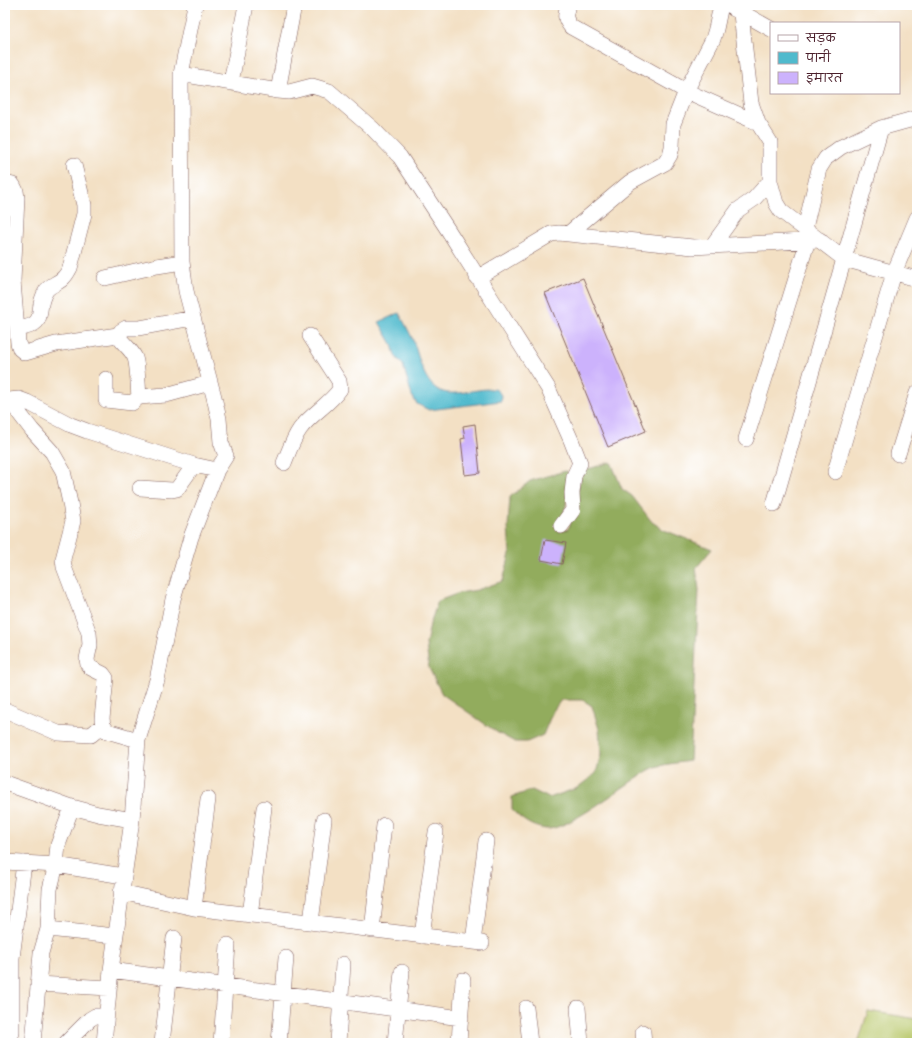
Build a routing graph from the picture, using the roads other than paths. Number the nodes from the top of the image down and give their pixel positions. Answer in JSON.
{"nodes":[{"id":1,"x":194,"y":5,"type":"edge"},
{"id":2,"x":246,"y":5,"type":"edge"},
{"id":3,"x":294,"y":5,"type":"edge"},
{"id":4,"x":568,"y":5,"type":"edge"},
{"id":5,"x":721,"y":5,"type":"edge"},
{"id":6,"x":741,"y":9,"type":"edge"},
{"id":7,"x":770,"y":28,"type":"edge"},
{"id":8,"x":181,"y":74,"type":"junction"},
{"id":9,"x":231,"y":82,"type":"junction"},
{"id":10,"x":278,"y":91,"type":"junction"},
{"id":11,"x":686,"y":91,"type":"junction"},
{"id":12,"x":917,"y":118,"type":"edge"},
{"id":13,"x":758,"y":123,"type":"junction"},
{"id":14,"x":881,"y":128,"type":"junction"},
{"id":15,"x":74,"y":165,"type":"dead end"},
{"id":16,"x":770,"y":180,"type":"junction"},
{"id":17,"x":5,"y":183,"type":"edge"},
{"id":18,"x":917,"y":218,"type":"edge"},
{"id":19,"x":568,"y":234,"type":"junction"},
{"id":20,"x":811,"y":236,"type":"junction"},
{"id":21,"x":712,"y":246,"type":"junction"},
{"id":22,"x":844,"y":259,"type":"junction"},
{"id":23,"x":182,"y":262,"type":"junction"},
{"id":24,"x":894,"y":273,"type":"junction"},
{"id":25,"x":105,"y":278,"type":"dead end"},
{"id":26,"x":478,"y":278,"type":"junction"},
{"id":27,"x":917,"y":279,"type":"edge"},
{"id":28,"x":193,"y":318,"type":"junction"},
{"id":29,"x":12,"y":320,"type":"edge"},
{"id":30,"x":118,"y":335,"type":"junction"},
{"id":31,"x":310,"y":336,"type":"dead end"},
{"id":32,"x":106,"y":379,"type":"dead end"},
{"id":33,"x":210,"y":383,"type":"junction"},
{"id":34,"x":917,"y":393,"type":"edge"},
{"id":35,"x":139,"y":397,"type":"junction"},
{"id":36,"x":9,"y":406,"type":"edge"},
{"id":37,"x":746,"y":439,"type":"dead end"},
{"id":38,"x":898,"y":454,"type":"dead end"},
{"id":39,"x":284,"y":462,"type":"dead end"},
{"id":40,"x":194,"y":465,"type":"junction"},
{"id":41,"x":216,"y":470,"type":"junction"},
{"id":42,"x":835,"y":472,"type":"dead end"},
{"id":43,"x":140,"y":488,"type":"dead end"},
{"id":44,"x":774,"y":504,"type":"dead end"},
{"id":45,"x":561,"y":526,"type":"dead end"},
{"id":46,"x":5,"y":710,"type":"edge"},
{"id":47,"x":103,"y":725,"type":"junction"},
{"id":48,"x":138,"y":740,"type":"junction"},
{"id":49,"x":5,"y":783,"type":"edge"},
{"id":50,"x":208,"y":799,"type":"dead end"},
{"id":51,"x":72,"y":807,"type":"junction"},
{"id":52,"x":264,"y":808,"type":"dead end"},
{"id":53,"x":132,"y":820,"type":"junction"},
{"id":54,"x":324,"y":820,"type":"dead end"},
{"id":55,"x":384,"y":825,"type":"dead end"},
{"id":56,"x":436,"y":832,"type":"dead end"},
{"id":57,"x":486,"y":841,"type":"dead end"},
{"id":58,"x":5,"y":862,"type":"edge"},
{"id":59,"x":24,"y":863,"type":"junction"},
{"id":60,"x":56,"y":865,"type":"junction"},
{"id":61,"x":123,"y":876,"type":"junction"},
{"id":62,"x":121,"y":892,"type":"junction"},
{"id":63,"x":194,"y":908,"type":"junction"},
{"id":64,"x":250,"y":915,"type":"junction"},
{"id":65,"x":311,"y":922,"type":"junction"},
{"id":66,"x":48,"y":929,"type":"junction"},
{"id":67,"x":372,"y":930,"type":"junction"},
{"id":68,"x":115,"y":936,"type":"junction"},
{"id":69,"x":422,"y":936,"type":"junction"},
{"id":70,"x":174,"y":938,"type":"dead end"},
{"id":71,"x":228,"y":946,"type":"dead end"},
{"id":72,"x":286,"y":958,"type":"dead end"},
{"id":73,"x":342,"y":964,"type":"dead end"},
{"id":74,"x":111,"y":970,"type":"junction"},
{"id":75,"x":402,"y":972,"type":"dead end"},
{"id":76,"x":169,"y":979,"type":"junction"},
{"id":77,"x":463,"y":980,"type":"dead end"},
{"id":78,"x":38,"y":984,"type":"junction"},
{"id":79,"x":225,"y":987,"type":"junction"},
{"id":80,"x":108,"y":988,"type":"junction"},
{"id":81,"x":283,"y":994,"type":"junction"},
{"id":82,"x":340,"y":1002,"type":"junction"},
{"id":83,"x":526,"y":1008,"type":"dead end"},
{"id":84,"x":578,"y":1008,"type":"dead end"},
{"id":85,"x":398,"y":1010,"type":"junction"},
{"id":86,"x":106,"y":1015,"type":"junction"},
{"id":87,"x":461,"y":1018,"type":"junction"},
{"id":88,"x":8,"y":1033,"type":"edge"},
{"id":89,"x":34,"y":1038,"type":"edge"},
{"id":90,"x":66,"y":1043,"type":"edge"},
{"id":91,"x":104,"y":1043,"type":"edge"},
{"id":92,"x":162,"y":1043,"type":"edge"},
{"id":93,"x":221,"y":1043,"type":"edge"},
{"id":94,"x":279,"y":1043,"type":"edge"},
{"id":95,"x":338,"y":1043,"type":"edge"},
{"id":96,"x":395,"y":1043,"type":"edge"},
{"id":97,"x":459,"y":1043,"type":"edge"},
{"id":98,"x":530,"y":1043,"type":"edge"},
{"id":99,"x":581,"y":1043,"type":"edge"}],
"edges":[{"from":1,"to":8,"type":"street"},
{"from":2,"to":9,"type":"street"},
{"from":3,"to":10,"type":"street"},
{"from":4,"to":11,"type":"street"},
{"from":5,"to":6,"type":"street"},
{"from":5,"to":11,"type":"street"},
{"from":6,"to":7,"type":"street"},
{"from":6,"to":13,"type":"street"},
{"from":8,"to":9,"type":"street"},
{"from":8,"to":23,"type":"street"},
{"from":9,"to":10,"type":"street"},
{"from":10,"to":26,"type":"street"},
{"from":11,"to":13,"type":"street"},
{"from":11,"to":19,"type":"street"},
{"from":12,"to":14,"type":"street"},
{"from":13,"to":16,"type":"street"},
{"from":14,"to":20,"type":"street"},
{"from":14,"to":22,"type":"street"},
{"from":15,"to":29,"type":"street"},
{"from":16,"to":20,"type":"street"},
{"from":16,"to":21,"type":"street"},
{"from":17,"to":29,"type":"street"},
{"from":18,"to":24,"type":"street"},
{"from":19,"to":21,"type":"street"},
{"from":19,"to":26,"type":"street"},
{"from":20,"to":21,"type":"street"},
{"from":20,"to":22,"type":"street"},
{"from":20,"to":37,"type":"street"},
{"from":22,"to":24,"type":"street"},
{"from":22,"to":44,"type":"street"},
{"from":23,"to":25,"type":"street"},
{"from":23,"to":28,"type":"street"},
{"from":24,"to":27,"type":"street"},
{"from":24,"to":42,"type":"street"},
{"from":26,"to":45,"type":"street"},
{"from":28,"to":30,"type":"street"},
{"from":28,"to":33,"type":"street"},
{"from":29,"to":30,"type":"street"},
{"from":30,"to":35,"type":"street"},
{"from":31,"to":39,"type":"street"},
{"from":32,"to":35,"type":"street"},
{"from":33,"to":35,"type":"street"},
{"from":33,"to":41,"type":"street"},
{"from":34,"to":38,"type":"street"},
{"from":36,"to":40,"type":"street"},
{"from":36,"to":47,"type":"street"},
{"from":40,"to":41,"type":"street"},
{"from":40,"to":43,"type":"street"},
{"from":41,"to":48,"type":"street"},
{"from":46,"to":47,"type":"street"},
{"from":47,"to":48,"type":"street"},
{"from":48,"to":53,"type":"street"},
{"from":49,"to":51,"type":"street"},
{"from":50,"to":63,"type":"street"},
{"from":51,"to":53,"type":"street"},
{"from":51,"to":60,"type":"street"},
{"from":52,"to":64,"type":"street"},
{"from":53,"to":61,"type":"street"},
{"from":54,"to":65,"type":"street"},
{"from":55,"to":67,"type":"street"},
{"from":56,"to":69,"type":"street"},
{"from":57,"to":69,"type":"street"},
{"from":58,"to":59,"type":"street"},
{"from":59,"to":60,"type":"street"},
{"from":59,"to":88,"type":"street"},
{"from":60,"to":61,"type":"street"},
{"from":60,"to":66,"type":"street"},
{"from":61,"to":62,"type":"street"},
{"from":62,"to":63,"type":"street"},
{"from":62,"to":68,"type":"street"},
{"from":63,"to":64,"type":"street"},
{"from":64,"to":65,"type":"street"},
{"from":65,"to":67,"type":"street"},
{"from":66,"to":68,"type":"street"},
{"from":66,"to":78,"type":"street"},
{"from":67,"to":69,"type":"street"},
{"from":68,"to":74,"type":"street"},
{"from":70,"to":76,"type":"street"},
{"from":71,"to":79,"type":"street"},
{"from":72,"to":81,"type":"street"},
{"from":73,"to":82,"type":"street"},
{"from":74,"to":76,"type":"street"},
{"from":74,"to":80,"type":"street"},
{"from":75,"to":85,"type":"street"},
{"from":76,"to":79,"type":"street"},
{"from":76,"to":92,"type":"street"},
{"from":77,"to":87,"type":"street"},
{"from":78,"to":80,"type":"street"},
{"from":78,"to":89,"type":"street"},
{"from":79,"to":81,"type":"street"},
{"from":79,"to":93,"type":"street"},
{"from":80,"to":86,"type":"street"},
{"from":81,"to":82,"type":"street"},
{"from":81,"to":94,"type":"street"},
{"from":82,"to":85,"type":"street"},
{"from":82,"to":95,"type":"street"},
{"from":83,"to":98,"type":"street"},
{"from":84,"to":99,"type":"street"},
{"from":85,"to":87,"type":"street"},
{"from":85,"to":96,"type":"street"},
{"from":86,"to":90,"type":"street"},
{"from":86,"to":91,"type":"street"},
{"from":87,"to":97,"type":"street"},
{"from":88,"to":89,"type":"street"}]}
